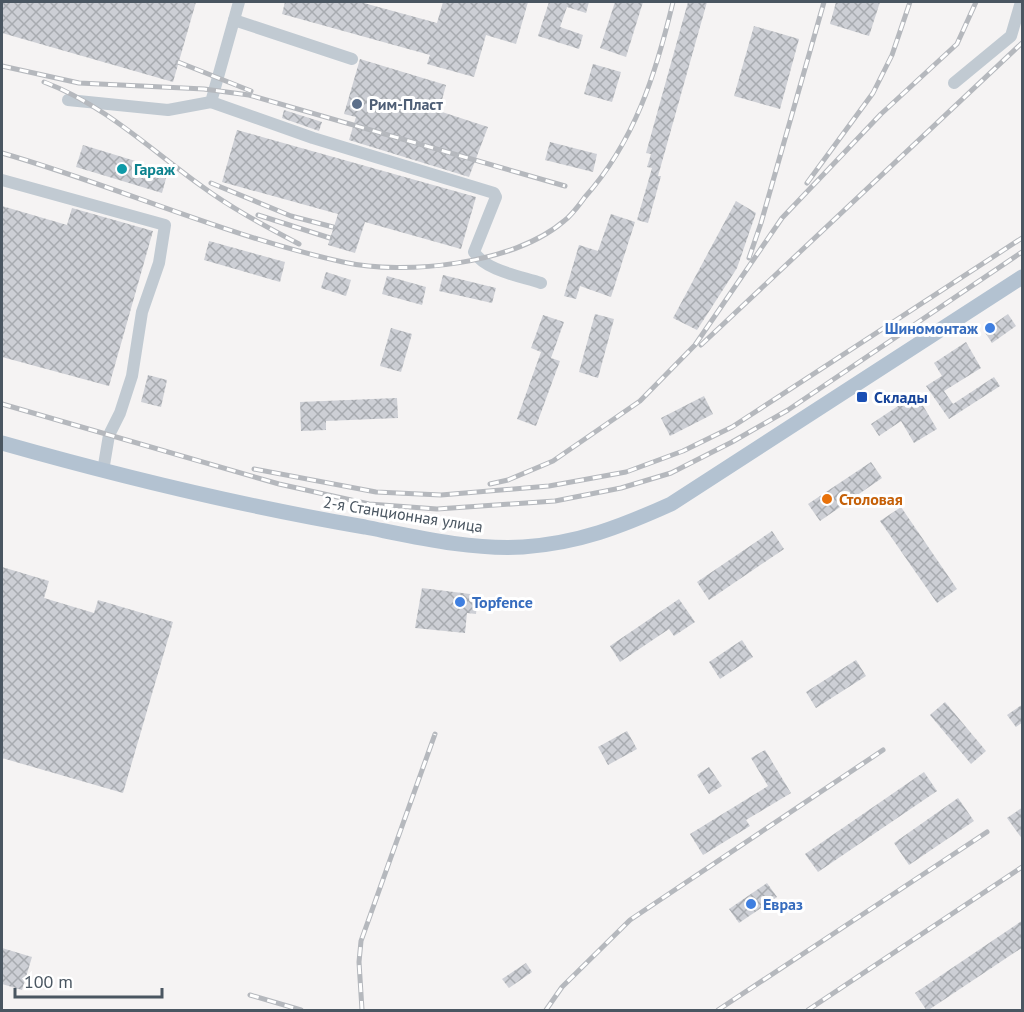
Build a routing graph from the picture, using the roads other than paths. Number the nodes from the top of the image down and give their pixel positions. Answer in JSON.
{"nodes":[{"id":1,"x":239,"y":2,"type":"edge"},
{"id":2,"x":1021,"y":2,"type":"edge"},
{"id":3,"x":234,"y":20,"type":"junction"},
{"id":4,"x":352,"y":60,"type":"dead end"},
{"id":5,"x":954,"y":83,"type":"dead end"},
{"id":6,"x":68,"y":100,"type":"dead end"},
{"id":7,"x":211,"y":102,"type":"junction"},
{"id":8,"x":2,"y":180,"type":"edge"},
{"id":9,"x":1023,"y":277,"type":"edge"},
{"id":10,"x":540,"y":283,"type":"dead end"},
{"id":11,"x":2,"y":443,"type":"edge"},
{"id":12,"x":103,"y":471,"type":"junction"}],
"edges":[{"from":1,"to":3,"type":"lane"},
{"from":2,"to":5,"type":"lane"},
{"from":3,"to":4,"type":"lane"},
{"from":3,"to":7,"type":"lane"},
{"from":6,"to":7,"type":"lane"},
{"from":7,"to":10,"type":"lane"},
{"from":8,"to":12,"type":"lane"},
{"from":9,"to":12,"type":"main road","name":"2-я Станционная улица"},
{"from":11,"to":12,"type":"main road","name":"2-я Станционная улица"}]}
